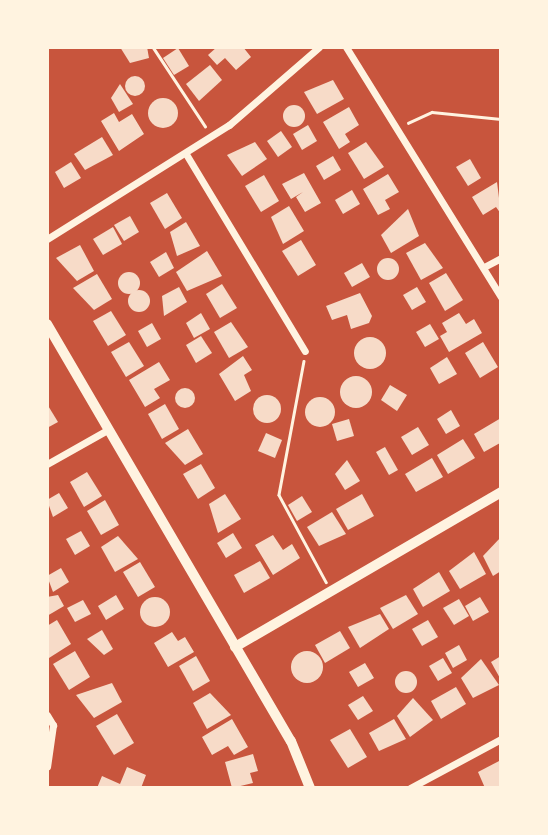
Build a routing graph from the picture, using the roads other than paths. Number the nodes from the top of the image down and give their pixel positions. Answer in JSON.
{"nodes":[{"id":1,"x":318,"y":47,"type":"edge"},
{"id":2,"x":346,"y":47,"type":"edge"},
{"id":3,"x":186,"y":154,"type":"junction"},
{"id":4,"x":47,"y":239,"type":"edge"},
{"id":5,"x":501,"y":258,"type":"edge"},
{"id":6,"x":484,"y":267,"type":"junction"},
{"id":7,"x":501,"y":297,"type":"edge"},
{"id":8,"x":47,"y":324,"type":"edge"},
{"id":9,"x":305,"y":351,"type":"road end"},
{"id":10,"x":109,"y":429,"type":"junction"},
{"id":11,"x":47,"y":464,"type":"edge"},
{"id":12,"x":501,"y":492,"type":"edge"},
{"id":13,"x":235,"y":648,"type":"junction"},
{"id":14,"x":47,"y":715,"type":"edge"},
{"id":15,"x":501,"y":739,"type":"edge"},
{"id":16,"x":47,"y":766,"type":"edge"},
{"id":17,"x":310,"y":788,"type":"edge"},
{"id":18,"x":410,"y":788,"type":"edge"}],
"edges":[{"from":1,"to":3,"type":"street"},
{"from":2,"to":6,"type":"street"},
{"from":3,"to":4,"type":"street"},
{"from":3,"to":9,"type":"street"},
{"from":5,"to":6,"type":"street"},
{"from":6,"to":7,"type":"street"},
{"from":8,"to":10,"type":"street"},
{"from":10,"to":11,"type":"street"},
{"from":10,"to":13,"type":"street"},
{"from":12,"to":13,"type":"street"},
{"from":13,"to":17,"type":"street"},
{"from":14,"to":16,"type":"street"},
{"from":15,"to":18,"type":"street"}]}
